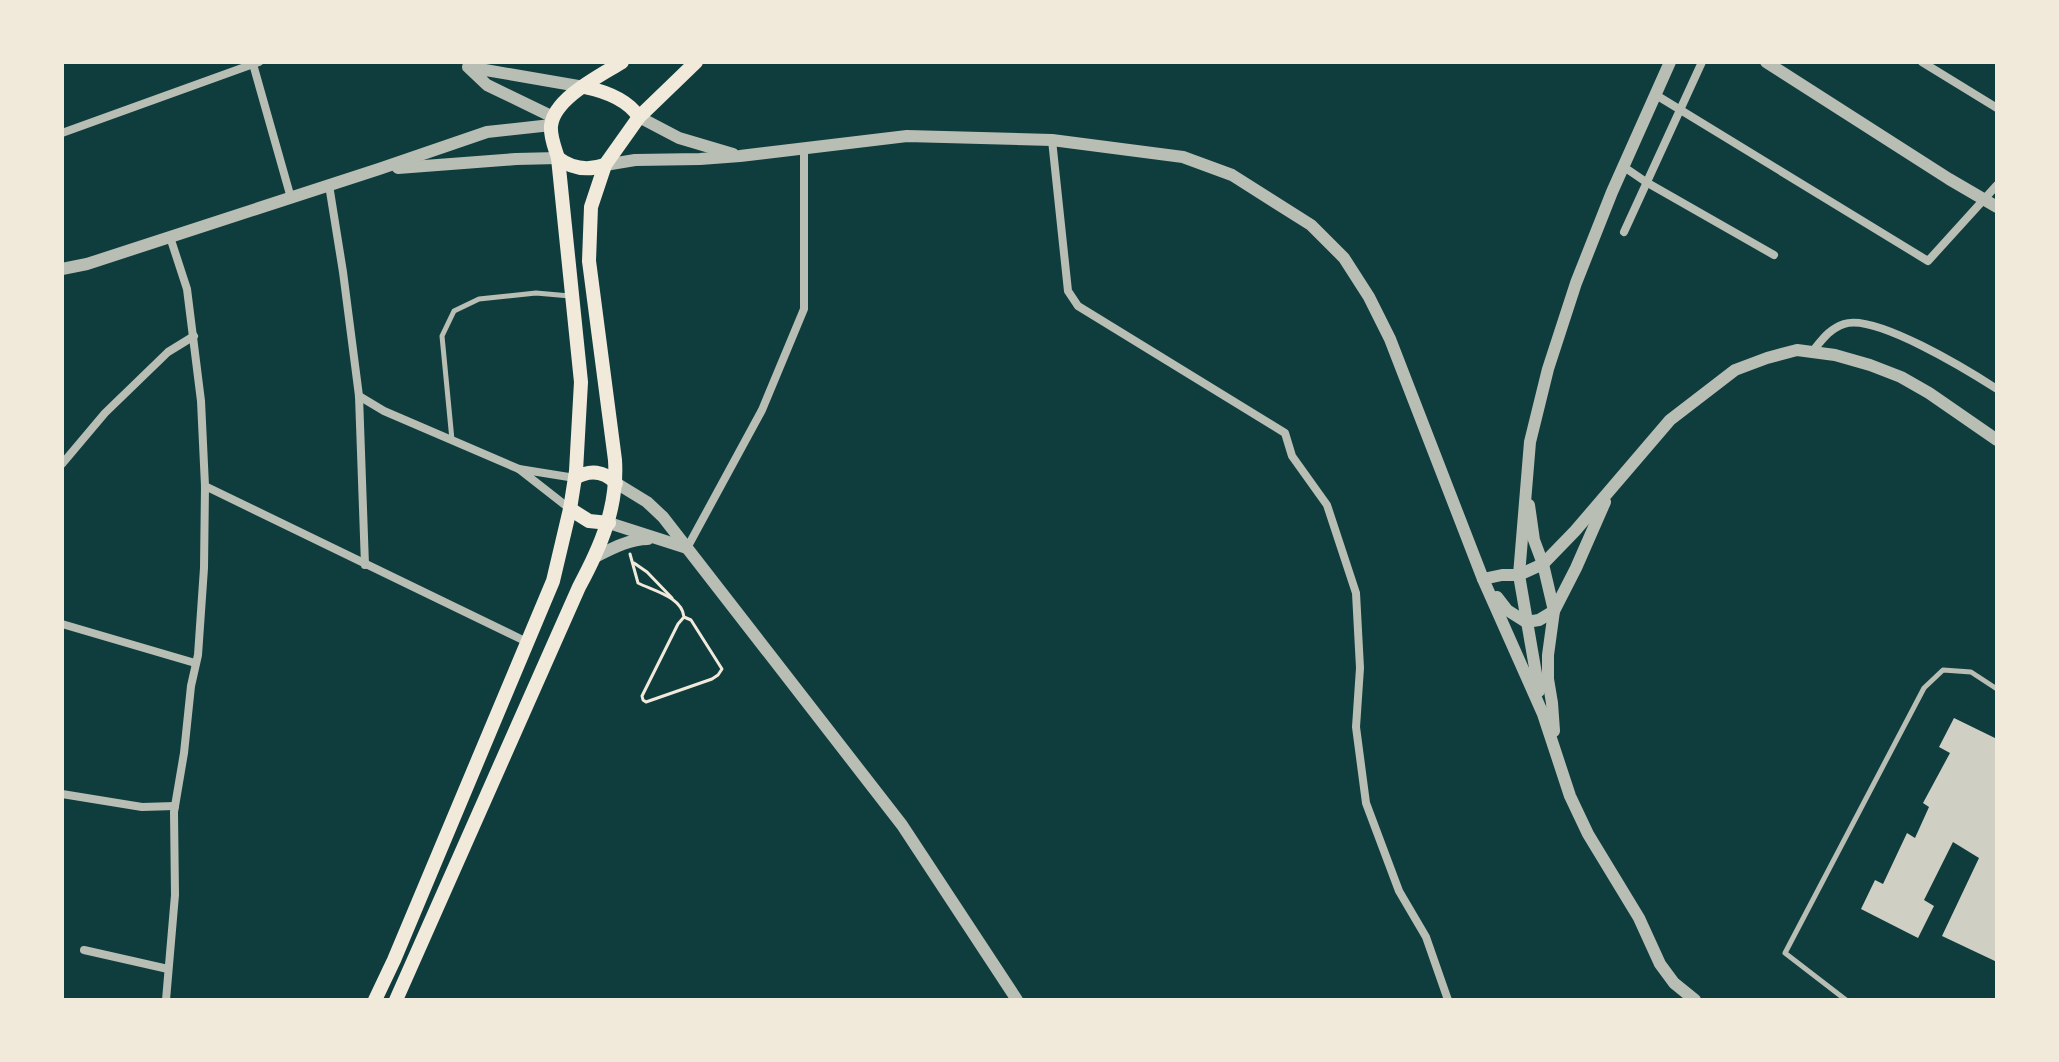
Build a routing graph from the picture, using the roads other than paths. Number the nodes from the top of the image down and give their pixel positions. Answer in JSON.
{"nodes":[{"id":1,"x":622,"y":62,"type":"edge"},
{"id":2,"x":696,"y":62,"type":"edge"},
{"id":3,"x":1670,"y":62,"type":"edge"},
{"id":4,"x":1702,"y":62,"type":"edge"},
{"id":5,"x":1766,"y":62,"type":"edge"},
{"id":6,"x":1922,"y":62,"type":"edge"},
{"id":7,"x":256,"y":63,"type":"edge"},
{"id":8,"x":464,"y":64,"type":"edge"},
{"id":9,"x":584,"y":87,"type":"junction"},
{"id":10,"x":1656,"y":95,"type":"junction"},
{"id":11,"x":1997,"y":108,"type":"edge"},
{"id":12,"x":1680,"y":110,"type":"junction"},
{"id":13,"x":639,"y":117,"type":"junction"},
{"id":14,"x":552,"y":121,"type":"junction"},
{"id":15,"x":62,"y":133,"type":"edge"},
{"id":16,"x":1052,"y":140,"type":"junction"},
{"id":17,"x":804,"y":147,"type":"junction"},
{"id":18,"x":740,"y":156,"type":"junction"},
{"id":19,"x":558,"y":158,"type":"junction"},
{"id":20,"x":605,"y":165,"type":"junction"},
{"id":21,"x":1624,"y":167,"type":"junction"},
{"id":22,"x":379,"y":169,"type":"junction"},
{"id":23,"x":1646,"y":182,"type":"junction"},
{"id":24,"x":329,"y":185,"type":"junction"},
{"id":25,"x":1997,"y":185,"type":"edge"},
{"id":26,"x":291,"y":198,"type":"junction"},
{"id":27,"x":1985,"y":200,"type":"junction"},
{"id":28,"x":1997,"y":207,"type":"edge"},
{"id":29,"x":1624,"y":232,"type":"dead end"},
{"id":30,"x":170,"y":237,"type":"junction"},
{"id":31,"x":1774,"y":255,"type":"dead end"},
{"id":32,"x":62,"y":269,"type":"edge"},
{"id":33,"x":571,"y":296,"type":"junction"},
{"id":34,"x":194,"y":336,"type":"junction"},
{"id":35,"x":1812,"y":352,"type":"junction"},
{"id":36,"x":1997,"y":389,"type":"edge"},
{"id":37,"x":359,"y":396,"type":"junction"},
{"id":38,"x":452,"y":440,"type":"junction"},
{"id":39,"x":1997,"y":440,"type":"edge"},
{"id":40,"x":62,"y":464,"type":"edge"},
{"id":41,"x":519,"y":469,"type":"junction"},
{"id":42,"x":575,"y":478,"type":"junction"},
{"id":43,"x":616,"y":483,"type":"junction"},
{"id":44,"x":1525,"y":483,"type":"junction"},
{"id":45,"x":205,"y":486,"type":"junction"},
{"id":46,"x":1610,"y":490,"type":"junction"},
{"id":47,"x":570,"y":509,"type":"junction"},
{"id":48,"x":609,"y":523,"type":"junction"},
{"id":49,"x":652,"y":539,"type":"junction"},
{"id":50,"x":687,"y":548,"type":"junction"},
{"id":51,"x":595,"y":557,"type":"junction"},
{"id":52,"x":1543,"y":564,"type":"junction"},
{"id":53,"x":365,"y":565,"type":"junction"},
{"id":54,"x":1519,"y":575,"type":"junction"},
{"id":55,"x":1483,"y":579,"type":"junction"},
{"id":56,"x":1554,"y":611,"type":"junction"},
{"id":57,"x":1526,"y":622,"type":"junction"},
{"id":58,"x":62,"y":624,"type":"edge"},
{"id":59,"x":527,"y":642,"type":"junction"},
{"id":60,"x":195,"y":663,"type":"junction"},
{"id":61,"x":1997,"y":689,"type":"edge"},
{"id":62,"x":1543,"y":714,"type":"junction"},
{"id":63,"x":1555,"y":754,"type":"junction"},
{"id":64,"x":62,"y":794,"type":"edge"},
{"id":65,"x":175,"y":806,"type":"junction"},
{"id":66,"x":84,"y":950,"type":"dead end"},
{"id":67,"x":168,"y":969,"type":"junction"},
{"id":68,"x":166,"y":1000,"type":"edge"},
{"id":69,"x":375,"y":1000,"type":"edge"},
{"id":70,"x":396,"y":1000,"type":"edge"},
{"id":71,"x":1017,"y":1000,"type":"edge"},
{"id":72,"x":1448,"y":1000,"type":"edge"},
{"id":73,"x":1695,"y":1000,"type":"edge"},
{"id":74,"x":1846,"y":1000,"type":"edge"}],
"edges":[{"from":1,"to":9,"type":"main road"},
{"from":2,"to":13,"type":"main road"},
{"from":3,"to":10,"type":"street"},
{"from":4,"to":12,"type":"street"},
{"from":5,"to":27,"type":"street"},
{"from":6,"to":11,"type":"street"},
{"from":7,"to":15,"type":"street"},
{"from":7,"to":26,"type":"street"},
{"from":8,"to":9,"type":"street"},
{"from":8,"to":14,"type":"street"},
{"from":9,"to":13,"type":"main road"},
{"from":9,"to":14,"type":"main road"},
{"from":10,"to":12,"type":"street"},
{"from":10,"to":21,"type":"street"},
{"from":12,"to":23,"type":"street"},
{"from":12,"to":27,"type":"street"},
{"from":13,"to":18,"type":"street"},
{"from":13,"to":20,"type":"main road"},
{"from":14,"to":19,"type":"main road"},
{"from":14,"to":22,"type":"street"},
{"from":16,"to":17,"type":"street"},
{"from":16,"to":55,"type":"street"},
{"from":16,"to":72,"type":"street"},
{"from":17,"to":18,"type":"street"},
{"from":17,"to":50,"type":"street"},
{"from":18,"to":20,"type":"street"},
{"from":19,"to":20,"type":"main road"},
{"from":19,"to":22,"type":"street"},
{"from":19,"to":33,"type":"main road"},
{"from":20,"to":43,"type":"main road"},
{"from":21,"to":23,"type":"street"},
{"from":21,"to":44,"type":"street"},
{"from":22,"to":24,"type":"street"},
{"from":23,"to":29,"type":"street"},
{"from":23,"to":31,"type":"street"},
{"from":24,"to":26,"type":"street"},
{"from":24,"to":37,"type":"street"},
{"from":25,"to":27,"type":"street"},
{"from":26,"to":30,"type":"street"},
{"from":27,"to":28,"type":"street"},
{"from":30,"to":32,"type":"street"},
{"from":30,"to":34,"type":"street"},
{"from":33,"to":38,"type":"lane"},
{"from":33,"to":42,"type":"main road"},
{"from":34,"to":40,"type":"street"},
{"from":34,"to":45,"type":"street"},
{"from":35,"to":36,"type":"street"},
{"from":35,"to":39,"type":"street"},
{"from":35,"to":46,"type":"street"},
{"from":37,"to":38,"type":"street"},
{"from":37,"to":53,"type":"street"},
{"from":38,"to":41,"type":"street"},
{"from":41,"to":42,"type":"street"},
{"from":41,"to":47,"type":"street"},
{"from":42,"to":43,"type":"main road"},
{"from":42,"to":47,"type":"main road"},
{"from":43,"to":48,"type":"main road"},
{"from":43,"to":50,"type":"street"},
{"from":44,"to":52,"type":"street"},
{"from":44,"to":54,"type":"street"},
{"from":45,"to":53,"type":"street"},
{"from":45,"to":60,"type":"street"},
{"from":46,"to":52,"type":"street"},
{"from":46,"to":56,"type":"street"},
{"from":47,"to":48,"type":"main road"},
{"from":47,"to":59,"type":"main road"},
{"from":48,"to":49,"type":"street"},
{"from":48,"to":51,"type":"main road"},
{"from":49,"to":50,"type":"street"},
{"from":49,"to":51,"type":"street"},
{"from":50,"to":71,"type":"street"},
{"from":51,"to":70,"type":"main road"},
{"from":52,"to":54,"type":"street"},
{"from":52,"to":56,"type":"street"},
{"from":53,"to":59,"type":"street"},
{"from":54,"to":55,"type":"street"},
{"from":54,"to":57,"type":"street"},
{"from":55,"to":57,"type":"street"},
{"from":55,"to":62,"type":"street"},
{"from":56,"to":57,"type":"street"},
{"from":56,"to":63,"type":"street"},
{"from":57,"to":62,"type":"street"},
{"from":58,"to":60,"type":"street"},
{"from":59,"to":69,"type":"main road"},
{"from":60,"to":65,"type":"street"},
{"from":61,"to":74,"type":"lane"},
{"from":62,"to":63,"type":"street"},
{"from":63,"to":73,"type":"street"},
{"from":64,"to":65,"type":"street"},
{"from":65,"to":67,"type":"street"},
{"from":66,"to":67,"type":"street"},
{"from":67,"to":68,"type":"street"}]}
